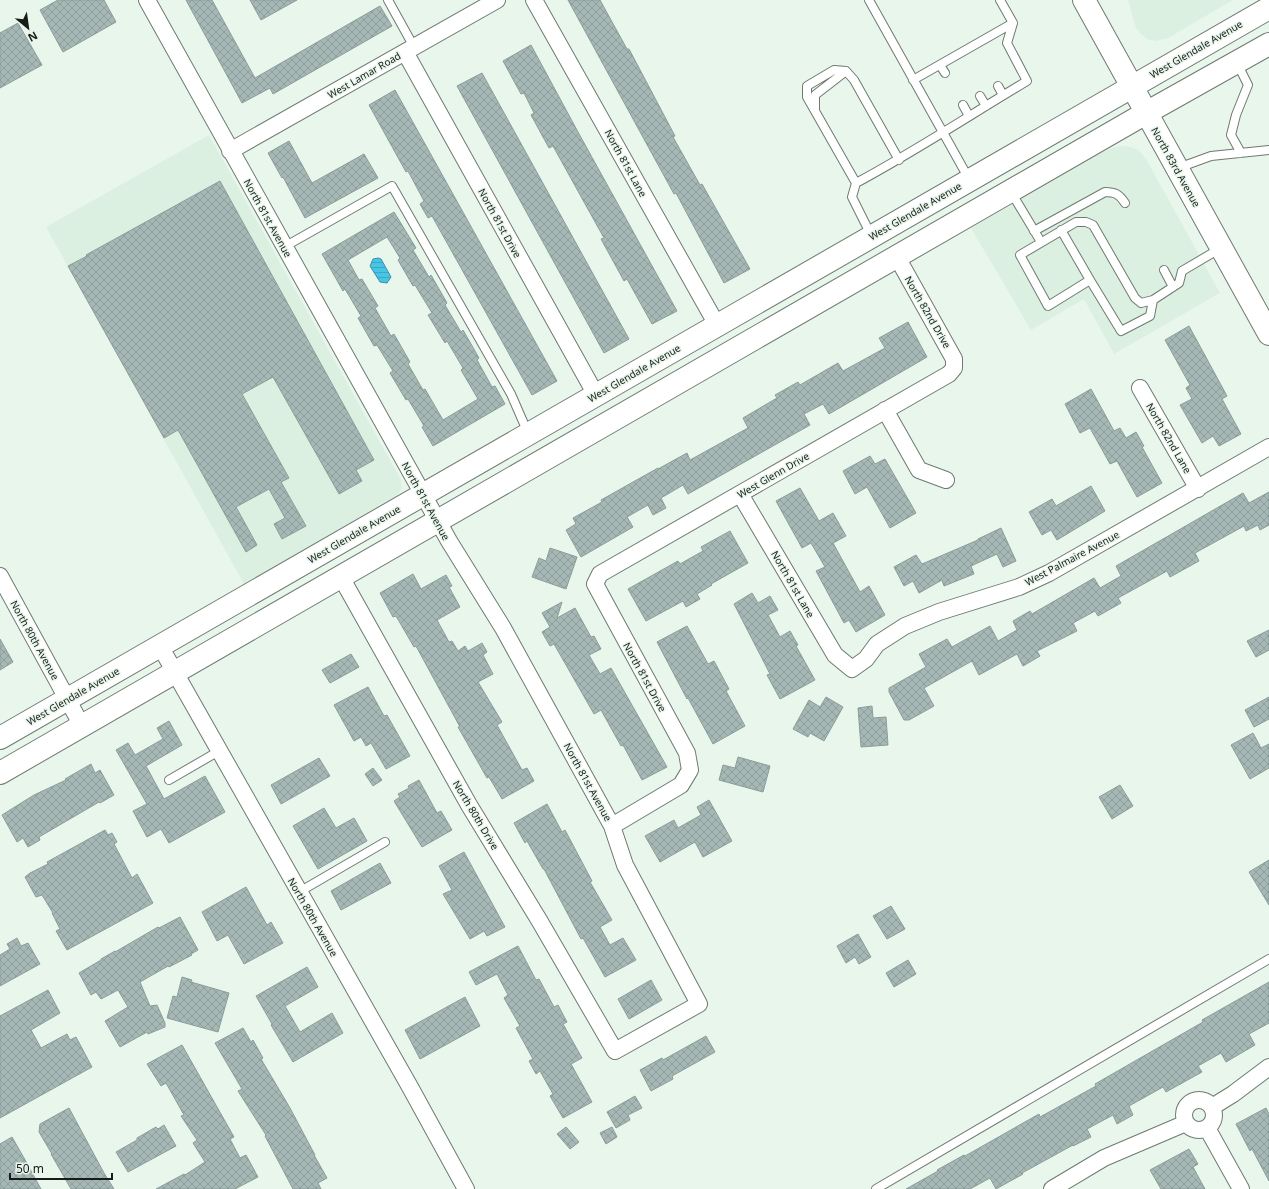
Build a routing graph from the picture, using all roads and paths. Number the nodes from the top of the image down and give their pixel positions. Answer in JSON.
{"nodes":[{"id":1,"x":147,"y":0,"type":"edge"},
{"id":2,"x":388,"y":0,"type":"edge"},
{"id":3,"x":497,"y":0,"type":"edge"},
{"id":4,"x":534,"y":0,"type":"edge"},
{"id":5,"x":1000,"y":0,"type":"edge"},
{"id":6,"x":1084,"y":0,"type":"edge"},
{"id":7,"x":872,"y":1,"type":"edge"},
{"id":8,"x":1269,"y":8,"type":"edge"},
{"id":9,"x":1013,"y":23,"type":"junction"},
{"id":10,"x":976,"y":44,"type":"junction"},
{"id":11,"x":1269,"y":44,"type":"edge"},
{"id":12,"x":409,"y":50,"type":"junction"},
{"id":13,"x":980,"y":53,"type":"dead end"},
{"id":14,"x":958,"y":55,"type":"junction"},
{"id":15,"x":962,"y":63,"type":"dead end"},
{"id":16,"x":1236,"y":63,"type":"junction"},
{"id":17,"x":940,"y":65,"type":"junction"},
{"id":18,"x":846,"y":72,"type":"junction"},
{"id":19,"x":945,"y":73,"type":"dead end"},
{"id":20,"x":913,"y":80,"type":"junction"},
{"id":21,"x":998,"y":86,"type":"dead end"},
{"id":22,"x":1132,"y":86,"type":"junction"},
{"id":23,"x":1003,"y":95,"type":"junction"},
{"id":24,"x":980,"y":96,"type":"dead end"},
{"id":25,"x":963,"y":105,"type":"dead end"},
{"id":26,"x":986,"y":106,"type":"junction"},
{"id":27,"x":815,"y":112,"type":"junction"},
{"id":28,"x":1146,"y":113,"type":"junction"},
{"id":29,"x":969,"y":116,"type":"junction"},
{"id":30,"x":942,"y":132,"type":"junction"},
{"id":31,"x":1269,"y":150,"type":"edge"},
{"id":32,"x":230,"y":151,"type":"junction"},
{"id":33,"x":1241,"y":154,"type":"junction"},
{"id":34,"x":899,"y":160,"type":"junction"},
{"id":35,"x":1177,"y":169,"type":"junction"},
{"id":36,"x":969,"y":180,"type":"junction"},
{"id":37,"x":856,"y":183,"type":"junction"},
{"id":38,"x":1010,"y":192,"type":"junction"},
{"id":39,"x":1125,"y":203,"type":"dead end"},
{"id":40,"x":1061,"y":230,"type":"junction"},
{"id":41,"x":1034,"y":231,"type":"junction"},
{"id":42,"x":875,"y":234,"type":"junction"},
{"id":43,"x":1041,"y":242,"type":"junction"},
{"id":44,"x":284,"y":247,"type":"junction"},
{"id":45,"x":1221,"y":248,"type":"junction"},
{"id":46,"x":897,"y":257,"type":"junction"},
{"id":47,"x":1164,"y":270,"type":"dead end"},
{"id":48,"x":1090,"y":280,"type":"junction"},
{"id":49,"x":1173,"y":287,"type":"junction"},
{"id":50,"x":1153,"y":300,"type":"junction"},
{"id":51,"x":793,"y":317,"type":"junction"},
{"id":52,"x":717,"y":325,"type":"junction"},
{"id":53,"x":1269,"y":334,"type":"edge"},
{"id":54,"x":954,"y":368,"type":"joint"},
{"id":55,"x":1140,"y":388,"type":"dead end"},
{"id":56,"x":596,"y":395,"type":"junction"},
{"id":57,"x":885,"y":410,"type":"junction"},
{"id":58,"x":528,"y":434,"type":"junction"},
{"id":59,"x":1269,"y":448,"type":"edge"},
{"id":60,"x":946,"y":480,"type":"dead end"},
{"id":61,"x":1198,"y":489,"type":"junction"},
{"id":62,"x":423,"y":494,"type":"junction"},
{"id":63,"x":740,"y":494,"type":"junction"},
{"id":64,"x":438,"y":522,"type":"junction"},
{"id":65,"x":0,"y":576,"type":"edge"},
{"id":66,"x":341,"y":576,"type":"junction"},
{"id":67,"x":595,"y":584,"type":"joint"},
{"id":68,"x":160,"y":646,"type":"junction"},
{"id":69,"x":852,"y":669,"type":"joint"},
{"id":70,"x":175,"y":672,"type":"junction"},
{"id":71,"x":68,"y":699,"type":"junction"},
{"id":72,"x":82,"y":726,"type":"junction"},
{"id":73,"x":0,"y":738,"type":"edge"},
{"id":74,"x":219,"y":751,"type":"junction"},
{"id":75,"x":0,"y":773,"type":"edge"},
{"id":76,"x":169,"y":780,"type":"dead end"},
{"id":77,"x":612,"y":826,"type":"junction"},
{"id":78,"x":385,"y":842,"type":"dead end"},
{"id":79,"x":299,"y":892,"type":"junction"},
{"id":80,"x":1269,"y":959,"type":"edge"},
{"id":81,"x":700,"y":1004,"type":"joint"},
{"id":82,"x":1269,"y":1066,"type":"edge"},
{"id":83,"x":1212,"y":1107,"type":"junction"},
{"id":84,"x":1186,"y":1123,"type":"junction"},
{"id":85,"x":1207,"y":1128,"type":"junction"},
{"id":86,"x":466,"y":1189,"type":"edge"},
{"id":87,"x":876,"y":1189,"type":"edge"},
{"id":88,"x":1052,"y":1189,"type":"edge"},
{"id":89,"x":1241,"y":1189,"type":"edge"}],
"edges":[{"from":1,"to":32,"type":"street","name":"North 81st Avenue"},
{"from":2,"to":12,"type":"lane","name":"North 81st Drive"},
{"from":3,"to":12,"type":"street","name":"West Lamar Road"},
{"from":4,"to":52,"type":"street","name":"North 81st Lane"},
{"from":5,"to":9,"type":"lane"},
{"from":6,"to":22,"type":"main road","name":"North 83rd Avenue"},
{"from":7,"to":20,"type":"lane"},
{"from":8,"to":22,"type":"main road","name":"West Glendale Avenue"},
{"from":9,"to":10,"type":"lane"},
{"from":9,"to":23,"type":"lane"},
{"from":10,"to":13,"type":"lane"},
{"from":10,"to":14,"type":"lane"},
{"from":11,"to":16,"type":"main road"},
{"from":12,"to":32,"type":"street","name":"West Lamar Road"},
{"from":12,"to":56,"type":"street","name":"North 81st Drive"},
{"from":14,"to":15,"type":"lane"},
{"from":14,"to":17,"type":"lane"},
{"from":16,"to":28,"type":"main road"},
{"from":16,"to":33,"type":"lane"},
{"from":17,"to":19,"type":"lane"},
{"from":17,"to":20,"type":"lane"},
{"from":18,"to":27,"type":"lane"},
{"from":18,"to":27,"type":"lane"},
{"from":18,"to":34,"type":"lane"},
{"from":20,"to":30,"type":"lane"},
{"from":21,"to":23,"type":"lane"},
{"from":22,"to":28,"type":"main road","name":"North 83rd Avenue"},
{"from":22,"to":36,"type":"main road","name":"West Glendale Avenue"},
{"from":23,"to":26,"type":"lane"},
{"from":24,"to":26,"type":"lane"},
{"from":25,"to":29,"type":"lane"},
{"from":26,"to":29,"type":"lane"},
{"from":27,"to":37,"type":"lane"},
{"from":28,"to":35,"type":"main road","name":"North 83rd Avenue"},
{"from":28,"to":38,"type":"main road"},
{"from":29,"to":30,"type":"lane"},
{"from":30,"to":34,"type":"lane"},
{"from":30,"to":36,"type":"lane"},
{"from":31,"to":33,"type":"lane"},
{"from":32,"to":44,"type":"street","name":"North 81st Avenue"},
{"from":33,"to":35,"type":"lane"},
{"from":34,"to":37,"type":"lane"},
{"from":35,"to":45,"type":"main road","name":"North 83rd Avenue"},
{"from":36,"to":42,"type":"main road","name":"West Glendale Avenue"},
{"from":37,"to":42,"type":"lane"},
{"from":38,"to":41,"type":"lane"},
{"from":38,"to":46,"type":"main road"},
{"from":39,"to":41,"type":"lane"},
{"from":40,"to":43,"type":"lane"},
{"from":40,"to":48,"type":"lane"},
{"from":40,"to":50,"type":"lane"},
{"from":41,"to":43,"type":"lane"},
{"from":42,"to":51,"type":"main road"},
{"from":42,"to":52,"type":"main road","name":"West Glendale Avenue"},
{"from":43,"to":48,"type":"lane"},
{"from":44,"to":58,"type":"lane"},
{"from":44,"to":62,"type":"street","name":"North 81st Avenue"},
{"from":45,"to":49,"type":"lane"},
{"from":45,"to":53,"type":"main road","name":"North 83rd Avenue"},
{"from":46,"to":51,"type":"main road"},
{"from":46,"to":54,"type":"street","name":"North 82nd Drive"},
{"from":47,"to":49,"type":"lane"},
{"from":48,"to":50,"type":"lane"},
{"from":49,"to":50,"type":"lane"},
{"from":51,"to":64,"type":"main road"},
{"from":52,"to":56,"type":"main road","name":"West Glendale Avenue"},
{"from":54,"to":57,"type":"street","name":"West Glenn Drive"},
{"from":55,"to":61,"type":"street","name":"North 82nd Lane"},
{"from":56,"to":58,"type":"main road","name":"West Glendale Avenue"},
{"from":57,"to":60,"type":"street"},
{"from":57,"to":63,"type":"street","name":"West Glenn Drive"},
{"from":58,"to":62,"type":"main road","name":"West Glendale Avenue"},
{"from":59,"to":61,"type":"street","name":"West Palmaire Avenue"},
{"from":61,"to":69,"type":"street","name":"West Palmaire Avenue"},
{"from":62,"to":64,"type":"street","name":"North 81st Avenue"},
{"from":62,"to":68,"type":"main road","name":"West Glendale Avenue"},
{"from":63,"to":67,"type":"street","name":"West Glenn Drive"},
{"from":63,"to":69,"type":"street","name":"North 81st Lane"},
{"from":64,"to":66,"type":"main road"},
{"from":64,"to":77,"type":"street","name":"North 81st Avenue"},
{"from":65,"to":71,"type":"street","name":"North 80th Avenue"},
{"from":66,"to":70,"type":"main road"},
{"from":66,"to":81,"type":"street","name":"North 80th Drive"},
{"from":67,"to":77,"type":"street","name":"North 81st Drive"},
{"from":68,"to":70,"type":"street","name":"North 80th Avenue"},
{"from":68,"to":71,"type":"main road","name":"West Glendale Avenue"},
{"from":70,"to":72,"type":"main road"},
{"from":70,"to":74,"type":"street","name":"North 80th Avenue"},
{"from":71,"to":72,"type":"street","name":"North 80th Avenue"},
{"from":71,"to":73,"type":"main road","name":"West Glendale Avenue"},
{"from":72,"to":75,"type":"main road"},
{"from":74,"to":76,"type":"lane"},
{"from":74,"to":79,"type":"street","name":"North 80th Avenue"},
{"from":77,"to":81,"type":"street","name":"North 81st Avenue"},
{"from":78,"to":79,"type":"lane"},
{"from":79,"to":86,"type":"street","name":"North 80th Avenue"},
{"from":80,"to":87,"type":"lane"},
{"from":82,"to":83,"type":"street"},
{"from":83,"to":84,"type":"street"},
{"from":83,"to":85,"type":"street"},
{"from":84,"to":85,"type":"street"},
{"from":84,"to":88,"type":"street"},
{"from":85,"to":89,"type":"street"}]}
